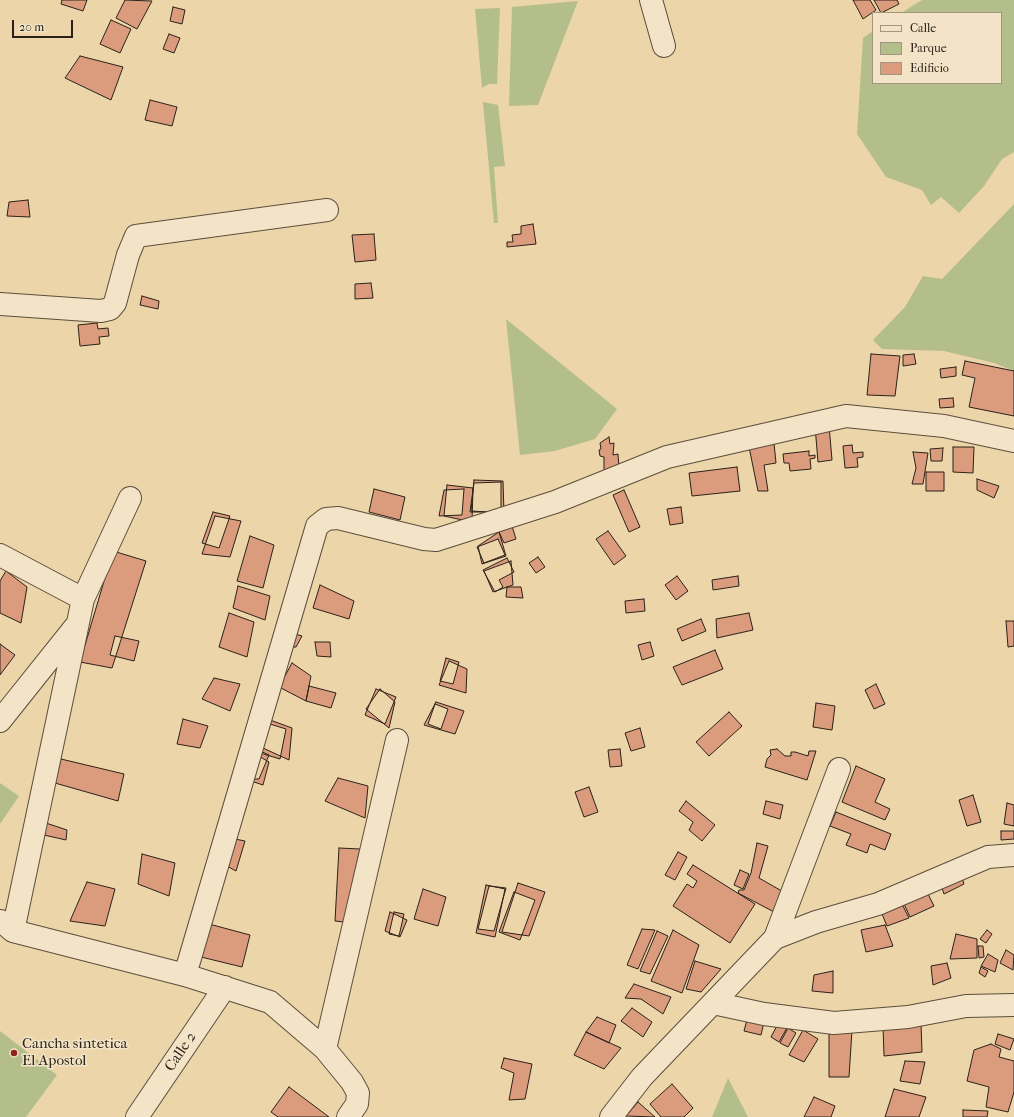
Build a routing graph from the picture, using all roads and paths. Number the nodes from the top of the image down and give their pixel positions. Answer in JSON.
{"nodes":[{"id":1,"x":651,"y":0,"type":"edge"},
{"id":2,"x":664,"y":46,"type":"dead end"},
{"id":3,"x":327,"y":210,"type":"dead end"},
{"id":4,"x":0,"y":304,"type":"edge"},
{"id":5,"x":1014,"y":441,"type":"edge"},
{"id":6,"x":130,"y":498,"type":"dead end"},
{"id":7,"x":0,"y":555,"type":"edge"},
{"id":8,"x":83,"y":599,"type":"junction"},
{"id":9,"x":78,"y":623,"type":"junction"},
{"id":10,"x":0,"y":721,"type":"edge"},
{"id":11,"x":397,"y":740,"type":"dead end"},
{"id":12,"x":839,"y":769,"type":"dead end"},
{"id":13,"x":1014,"y":855,"type":"edge"},
{"id":14,"x":6,"y":926,"type":"edge"},
{"id":15,"x":775,"y":938,"type":"junction"},
{"id":16,"x":185,"y":975,"type":"junction"},
{"id":17,"x":225,"y":987,"type":"junction"},
{"id":18,"x":713,"y":1003,"type":"junction"},
{"id":19,"x":1014,"y":1005,"type":"edge"},
{"id":20,"x":325,"y":1049,"type":"junction"},
{"id":21,"x":136,"y":1117,"type":"edge"},
{"id":22,"x":348,"y":1117,"type":"edge"},
{"id":23,"x":610,"y":1117,"type":"edge"}],
"edges":[{"from":1,"to":2,"type":"street"},
{"from":3,"to":4,"type":"street"},
{"from":5,"to":16,"type":"street"},
{"from":6,"to":8,"type":"street"},
{"from":7,"to":8,"type":"street"},
{"from":8,"to":9,"type":"street"},
{"from":9,"to":10,"type":"street"},
{"from":9,"to":14,"type":"street"},
{"from":11,"to":20,"type":"street"},
{"from":12,"to":15,"type":"street"},
{"from":13,"to":15,"type":"street"},
{"from":14,"to":16,"type":"street"},
{"from":15,"to":18,"type":"street"},
{"from":16,"to":17,"type":"street"},
{"from":17,"to":20,"type":"street"},
{"from":17,"to":21,"type":"street","name":"Calle 2"},
{"from":18,"to":19,"type":"street"},
{"from":18,"to":23,"type":"street"},
{"from":20,"to":22,"type":"street"}]}
